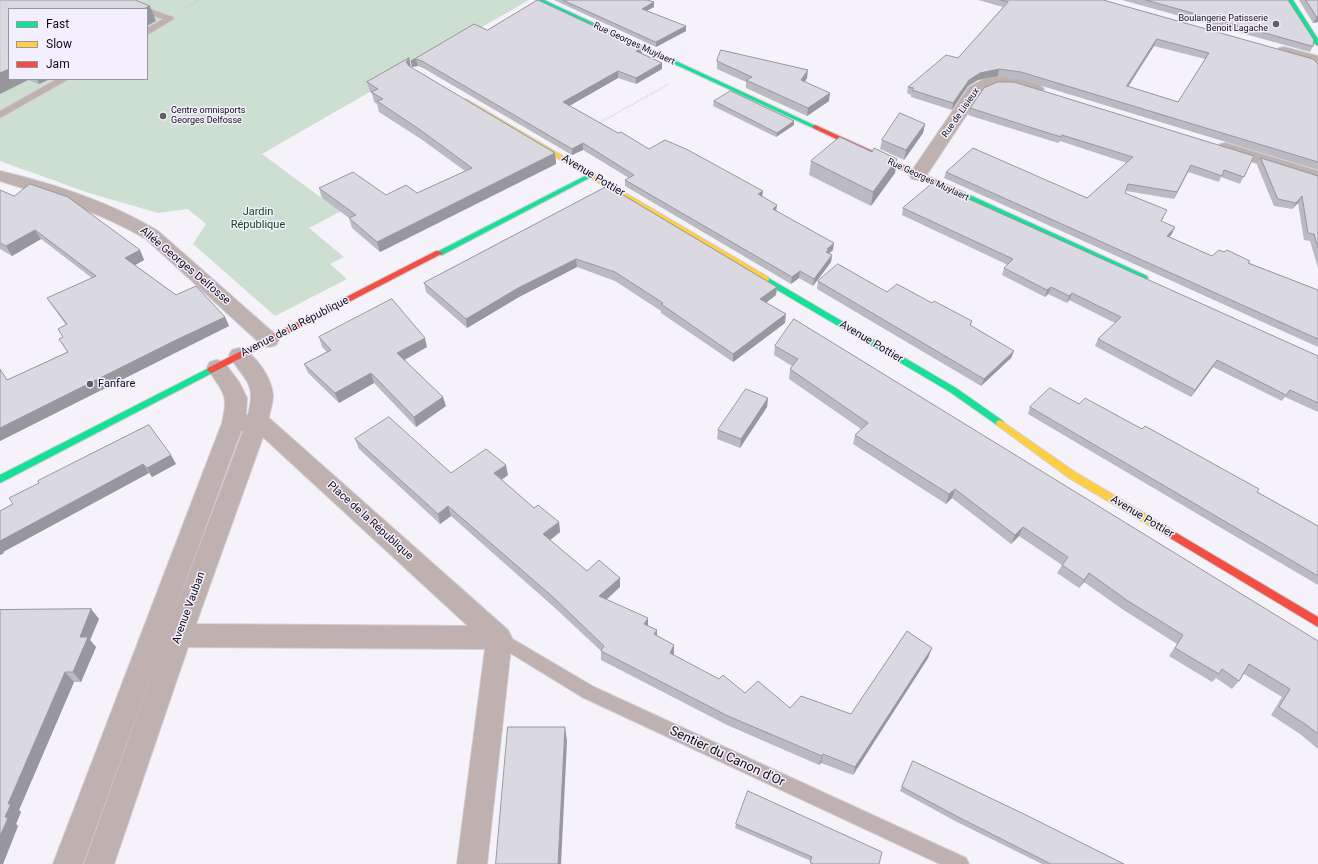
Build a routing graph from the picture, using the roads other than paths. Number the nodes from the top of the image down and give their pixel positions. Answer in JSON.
{"nodes":[{"id":1,"x":540,"y":0,"type":"edge"},
{"id":2,"x":1290,"y":0,"type":"edge"},
{"id":3,"x":148,"y":11,"type":"edge"},
{"id":4,"x":148,"y":31,"type":"edge"},
{"id":5,"x":1318,"y":44,"type":"edge"},
{"id":6,"x":1268,"y":46,"type":"edge"},
{"id":7,"x":1318,"y":60,"type":"edge"},
{"id":8,"x":62,"y":80,"type":"edge"},
{"id":9,"x":1052,"y":94,"type":"edge"},
{"id":10,"x":457,"y":95,"type":"edge"},
{"id":11,"x":0,"y":115,"type":"edge"},
{"id":12,"x":1212,"y":144,"type":"edge"},
{"id":13,"x":591,"y":175,"type":"junction"},
{"id":14,"x":918,"y":175,"type":"junction"},
{"id":15,"x":0,"y":176,"type":"edge"},
{"id":16,"x":1318,"y":177,"type":"edge"},
{"id":17,"x":1151,"y":281,"type":"edge"},
{"id":18,"x":269,"y":340,"type":"junction"},
{"id":19,"x":239,"y":355,"type":"junction"},
{"id":20,"x":217,"y":367,"type":"junction"},
{"id":21,"x":245,"y":423,"type":"junction"},
{"id":22,"x":0,"y":479,"type":"edge"},
{"id":23,"x":1318,"y":622,"type":"edge"},
{"id":24,"x":154,"y":635,"type":"junction"},
{"id":25,"x":180,"y":635,"type":"junction"},
{"id":26,"x":499,"y":638,"type":"junction"},
{"id":27,"x":68,"y":864,"type":"edge"},
{"id":28,"x":99,"y":864,"type":"edge"},
{"id":29,"x":472,"y":864,"type":"edge"},
{"id":30,"x":960,"y":864,"type":"edge"}],
"edges":[{"from":1,"to":14,"type":"street","name":"Rue Georges Muylaert"},
{"from":2,"to":5,"type":"street"},
{"from":3,"to":4,"type":"lane"},
{"from":6,"to":7,"type":"street"},
{"from":8,"to":11,"type":"lane"},
{"from":9,"to":14,"type":"street","name":"Rue de Lisieux"},
{"from":10,"to":13,"type":"street","name":"Avenue Pottier"},
{"from":12,"to":16,"type":"street"},
{"from":13,"to":18,"type":"street","name":"Avenue de la République"},
{"from":13,"to":23,"type":"street","name":"Avenue Pottier"},
{"from":14,"to":17,"type":"street","name":"Rue Georges Muylaert"},
{"from":15,"to":18,"type":"street","name":"Allée Georges Delfosse"},
{"from":18,"to":19,"type":"street","name":"Avenue de la République"},
{"from":19,"to":20,"type":"street","name":"Avenue de la République"},
{"from":19,"to":21,"type":"street","name":"Avenue Vauban"},
{"from":20,"to":21,"type":"street","name":"Avenue Vauban"},
{"from":20,"to":22,"type":"street","name":"Avenue de la République"},
{"from":21,"to":24,"type":"street","name":"Avenue Vauban"},
{"from":21,"to":25,"type":"street","name":"Avenue Vauban"},
{"from":21,"to":26,"type":"street","name":"Place de la République"},
{"from":24,"to":25,"type":"street"},
{"from":24,"to":27,"type":"street","name":"Avenue Vauban"},
{"from":25,"to":26,"type":"street"},
{"from":25,"to":28,"type":"street","name":"Avenue Vauban"},
{"from":26,"to":29,"type":"street"},
{"from":26,"to":30,"type":"lane","name":"Sentier du Canon d'Or"}]}
